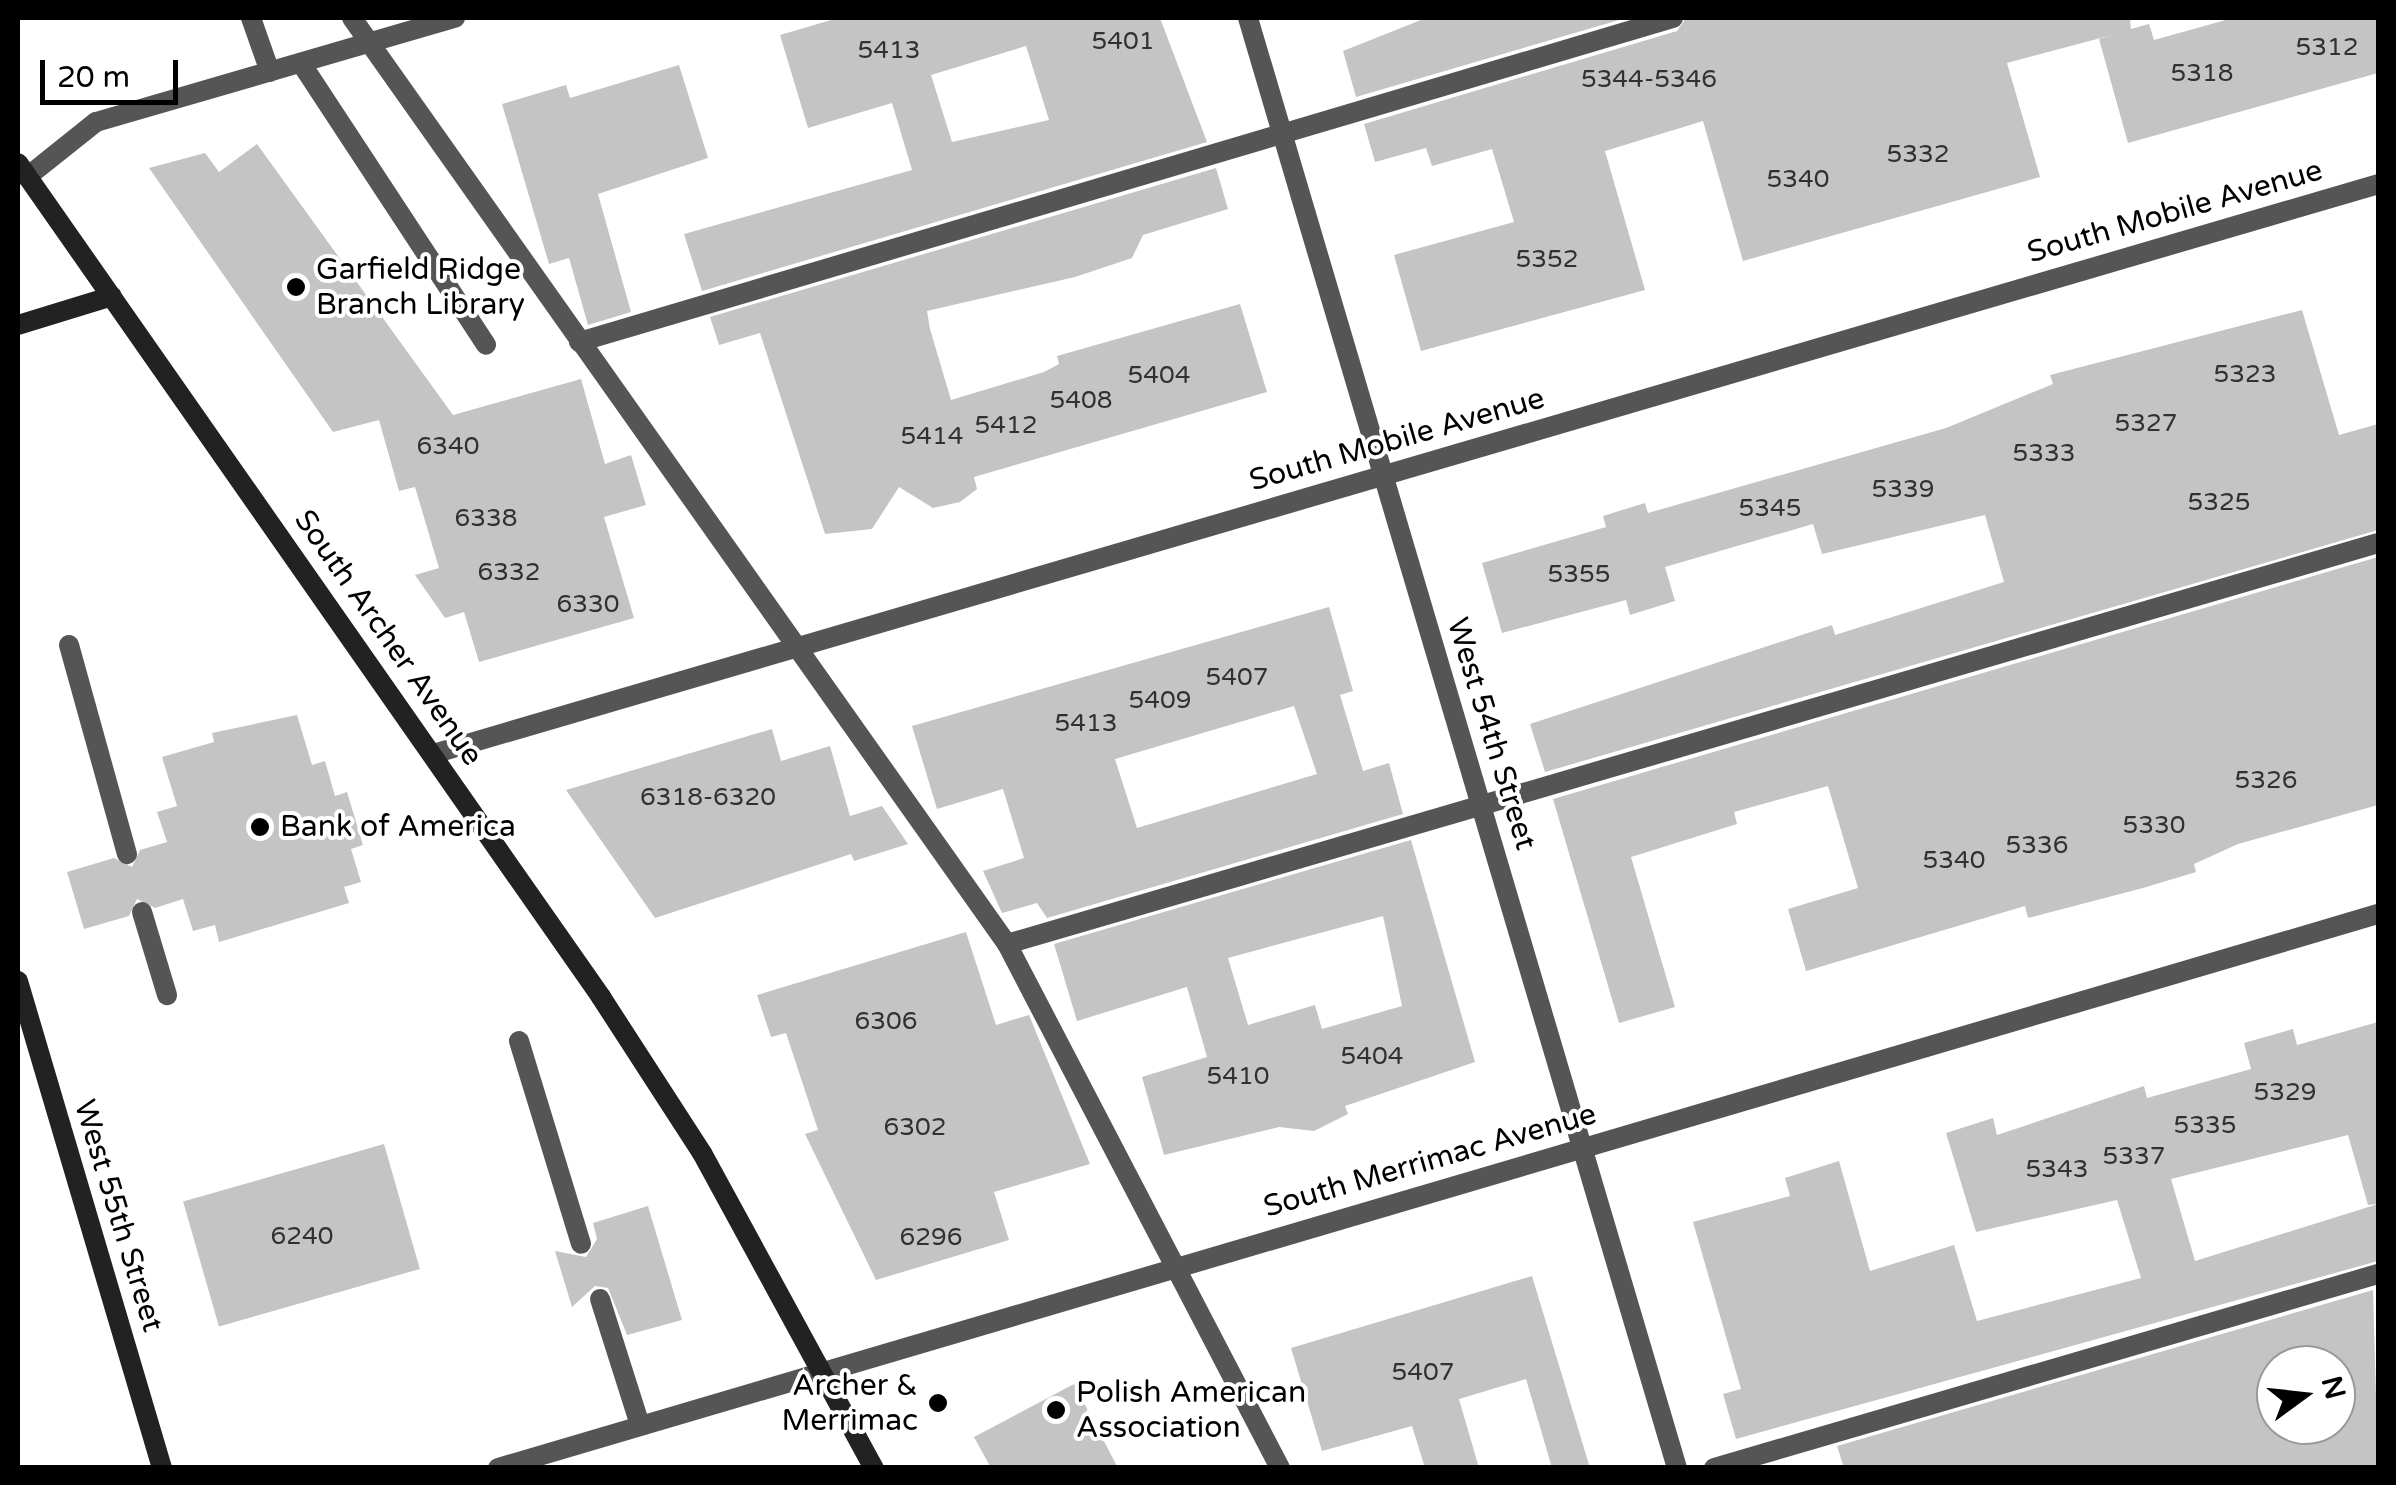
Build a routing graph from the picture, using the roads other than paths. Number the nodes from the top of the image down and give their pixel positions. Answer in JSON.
{"nodes":[{"id":1,"x":252,"y":18,"type":"edge"},
{"id":2,"x":352,"y":18,"type":"edge"},
{"id":3,"x":455,"y":18,"type":"edge"},
{"id":4,"x":1248,"y":18,"type":"edge"},
{"id":5,"x":1673,"y":18,"type":"edge"},
{"id":6,"x":370,"y":42,"type":"junction"},
{"id":7,"x":301,"y":62,"type":"junction"},
{"id":8,"x":270,"y":72,"type":"junction"},
{"id":9,"x":1282,"y":132,"type":"junction"},
{"id":10,"x":22,"y":170,"type":"edge"},
{"id":11,"x":2378,"y":184,"type":"edge"},
{"id":12,"x":18,"y":201,"type":"edge"},
{"id":13,"x":112,"y":296,"type":"junction"},
{"id":14,"x":18,"y":325,"type":"edge"},
{"id":15,"x":579,"y":342,"type":"junction"},
{"id":16,"x":486,"y":345,"type":"dead end"},
{"id":17,"x":1383,"y":476,"type":"junction"},
{"id":18,"x":2378,"y":543,"type":"edge"},
{"id":19,"x":69,"y":645,"type":"dead end"},
{"id":20,"x":793,"y":648,"type":"junction"},
{"id":21,"x":433,"y":754,"type":"junction"},
{"id":22,"x":1481,"y":805,"type":"junction"},
{"id":23,"x":127,"y":854,"type":"dead end"},
{"id":24,"x":142,"y":912,"type":"dead end"},
{"id":25,"x":2378,"y":914,"type":"edge"},
{"id":26,"x":1007,"y":944,"type":"junction"},
{"id":27,"x":18,"y":981,"type":"edge"},
{"id":28,"x":168,"y":995,"type":"dead end"},
{"id":29,"x":518,"y":1040,"type":"dead end"},
{"id":30,"x":1582,"y":1148,"type":"junction"},
{"id":31,"x":581,"y":1244,"type":"dead end"},
{"id":32,"x":1178,"y":1266,"type":"junction"},
{"id":33,"x":2378,"y":1274,"type":"edge"},
{"id":34,"x":600,"y":1299,"type":"dead end"},
{"id":35,"x":825,"y":1370,"type":"junction"},
{"id":36,"x":640,"y":1426,"type":"junction"},
{"id":37,"x":162,"y":1468,"type":"edge"},
{"id":38,"x":498,"y":1468,"type":"edge"},
{"id":39,"x":874,"y":1468,"type":"edge"},
{"id":40,"x":1280,"y":1468,"type":"edge"},
{"id":41,"x":1677,"y":1468,"type":"edge"},
{"id":42,"x":1714,"y":1468,"type":"edge"}],
"edges":[{"from":1,"to":8,"type":"street"},
{"from":2,"to":6,"type":"street"},
{"from":3,"to":6,"type":"street"},
{"from":4,"to":9,"type":"street","name":"West 54th Street"},
{"from":5,"to":9,"type":"street"},
{"from":6,"to":7,"type":"street"},
{"from":6,"to":15,"type":"street"},
{"from":7,"to":8,"type":"street"},
{"from":7,"to":16,"type":"street"},
{"from":8,"to":10,"type":"street"},
{"from":9,"to":15,"type":"street"},
{"from":9,"to":17,"type":"street","name":"West 54th Street"},
{"from":10,"to":12,"type":"main road"},
{"from":10,"to":13,"type":"main road","name":"South Archer Avenue"},
{"from":11,"to":17,"type":"street","name":"South Mobile Avenue"},
{"from":13,"to":14,"type":"main road"},
{"from":13,"to":21,"type":"main road","name":"South Archer Avenue"},
{"from":15,"to":20,"type":"street"},
{"from":17,"to":20,"type":"street","name":"South Mobile Avenue"},
{"from":17,"to":22,"type":"street","name":"West 54th Street"},
{"from":18,"to":22,"type":"street"},
{"from":19,"to":23,"type":"street"},
{"from":20,"to":21,"type":"street","name":"South Mobile Avenue"},
{"from":20,"to":26,"type":"street"},
{"from":21,"to":35,"type":"main road","name":"South Archer Avenue"},
{"from":22,"to":26,"type":"street"},
{"from":22,"to":30,"type":"street","name":"West 54th Street"},
{"from":24,"to":28,"type":"street"},
{"from":25,"to":30,"type":"street","name":"South Merrimac Avenue"},
{"from":26,"to":32,"type":"street"},
{"from":27,"to":37,"type":"main road","name":"West 55th Street"},
{"from":29,"to":31,"type":"street"},
{"from":30,"to":32,"type":"street","name":"South Merrimac Avenue"},
{"from":30,"to":41,"type":"street","name":"West 54th Street"},
{"from":32,"to":35,"type":"street","name":"South Merrimac Avenue"},
{"from":32,"to":40,"type":"street"},
{"from":33,"to":42,"type":"street"},
{"from":34,"to":36,"type":"street"},
{"from":35,"to":36,"type":"street","name":"South Merrimac Avenue"},
{"from":35,"to":39,"type":"main road","name":"South Archer Avenue"},
{"from":36,"to":38,"type":"street","name":"South Merrimac Avenue"}]}
